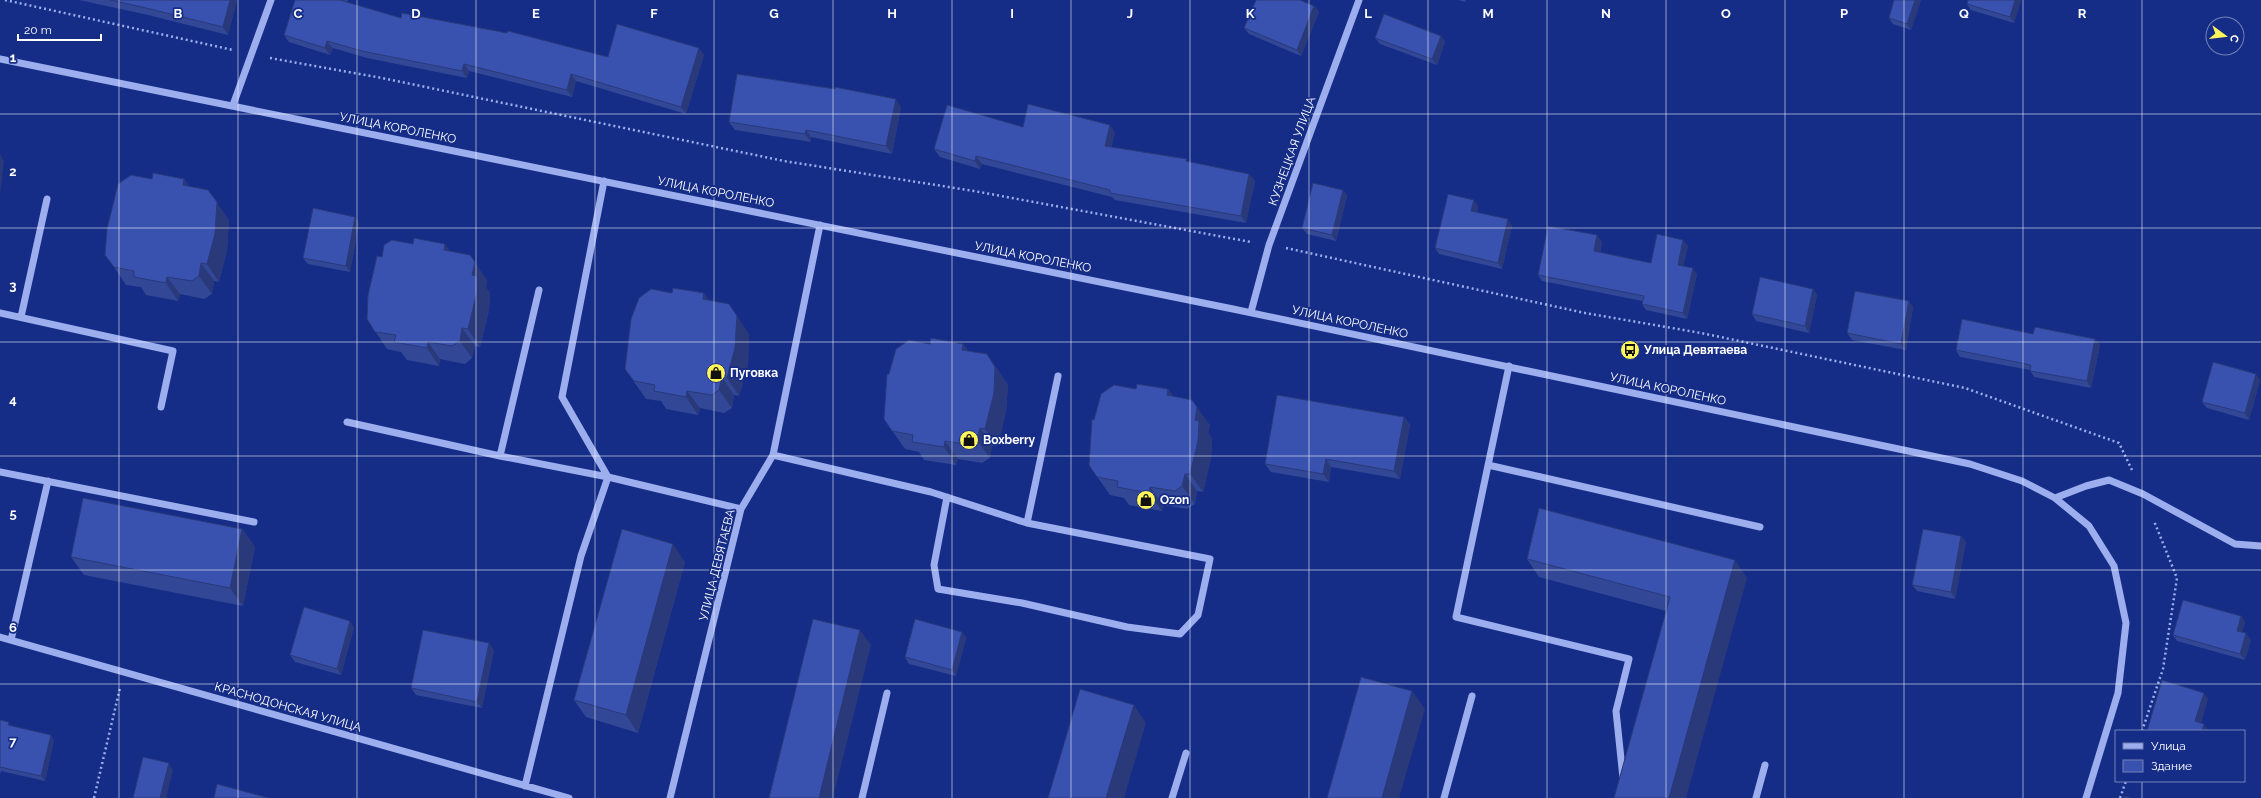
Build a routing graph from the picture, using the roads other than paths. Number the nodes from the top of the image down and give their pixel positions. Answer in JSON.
{"nodes":[{"id":1,"x":271,"y":0,"type":"edge"},
{"id":2,"x":1359,"y":0,"type":"edge"},
{"id":3,"x":0,"y":59,"type":"edge"},
{"id":4,"x":233,"y":105,"type":"junction"},
{"id":5,"x":604,"y":181,"type":"junction"},
{"id":6,"x":47,"y":199,"type":"dead end"},
{"id":7,"x":820,"y":225,"type":"junction"},
{"id":8,"x":539,"y":290,"type":"dead end"},
{"id":9,"x":0,"y":312,"type":"edge"},
{"id":10,"x":1251,"y":312,"type":"junction"},
{"id":11,"x":21,"y":317,"type":"junction"},
{"id":12,"x":1509,"y":366,"type":"junction"},
{"id":13,"x":1058,"y":376,"type":"dead end"},
{"id":14,"x":161,"y":407,"type":"dead end"},
{"id":15,"x":347,"y":422,"type":"dead end"},
{"id":16,"x":773,"y":455,"type":"junction"},
{"id":17,"x":500,"y":456,"type":"junction"},
{"id":18,"x":1488,"y":465,"type":"junction"},
{"id":19,"x":0,"y":472,"type":"edge"},
{"id":20,"x":608,"y":477,"type":"junction"},
{"id":21,"x":48,"y":481,"type":"junction"},
{"id":22,"x":947,"y":497,"type":"junction"},
{"id":23,"x":2055,"y":498,"type":"junction"},
{"id":24,"x":741,"y":509,"type":"junction"},
{"id":25,"x":254,"y":522,"type":"dead end"},
{"id":26,"x":1027,"y":523,"type":"junction"},
{"id":27,"x":1760,"y":527,"type":"dead end"},
{"id":28,"x":2261,"y":546,"type":"edge"},
{"id":29,"x":0,"y":637,"type":"edge"},
{"id":30,"x":11,"y":640,"type":"junction"},
{"id":31,"x":886,"y":692,"type":"dead end"},
{"id":32,"x":1472,"y":696,"type":"dead end"},
{"id":33,"x":1186,"y":753,"type":"dead end"},
{"id":34,"x":1765,"y":765,"type":"dead end"},
{"id":35,"x":1623,"y":785,"type":"edge"},
{"id":36,"x":525,"y":786,"type":"junction"},
{"id":37,"x":569,"y":798,"type":"edge"},
{"id":38,"x":670,"y":798,"type":"edge"},
{"id":39,"x":862,"y":798,"type":"edge"},
{"id":40,"x":1172,"y":798,"type":"edge"},
{"id":41,"x":1444,"y":798,"type":"edge"},
{"id":42,"x":1756,"y":798,"type":"edge"},
{"id":43,"x":2086,"y":798,"type":"edge"}],
"edges":[{"from":1,"to":4,"type":"street"},
{"from":2,"to":10,"type":"street","name":"КУЗНЕЦКАЯ УЛИЦА"},
{"from":3,"to":4,"type":"street","name":"УЛИЦА КОРОЛЕНКО"},
{"from":4,"to":5,"type":"street","name":"УЛИЦА КОРОЛЕНКО"},
{"from":5,"to":7,"type":"street","name":"УЛИЦА КОРОЛЕНКО"},
{"from":5,"to":20,"type":"street"},
{"from":6,"to":11,"type":"street"},
{"from":7,"to":10,"type":"street","name":"УЛИЦА КОРОЛЕНКО"},
{"from":7,"to":16,"type":"street","name":"УЛИЦА ДЕВЯТАЕВА"},
{"from":8,"to":17,"type":"street"},
{"from":9,"to":11,"type":"street"},
{"from":10,"to":12,"type":"street","name":"УЛИЦА КОРОЛЕНКО"},
{"from":11,"to":14,"type":"street"},
{"from":12,"to":18,"type":"street"},
{"from":12,"to":23,"type":"street","name":"УЛИЦА КОРОЛЕНКО"},
{"from":13,"to":26,"type":"street"},
{"from":15,"to":17,"type":"street"},
{"from":16,"to":22,"type":"street"},
{"from":16,"to":24,"type":"street","name":"УЛИЦА ДЕВЯТАЕВА"},
{"from":17,"to":20,"type":"street"},
{"from":18,"to":27,"type":"street"},
{"from":18,"to":35,"type":"street"},
{"from":19,"to":21,"type":"street"},
{"from":20,"to":24,"type":"street"},
{"from":20,"to":36,"type":"street"},
{"from":21,"to":25,"type":"street"},
{"from":21,"to":30,"type":"street"},
{"from":22,"to":26,"type":"street"},
{"from":22,"to":26,"type":"street"},
{"from":23,"to":28,"type":"street"},
{"from":23,"to":43,"type":"street","name":"УЛИЦА КОРОЛЕНКО"},
{"from":24,"to":38,"type":"street","name":"УЛИЦА ДЕВЯТАЕВА"},
{"from":29,"to":30,"type":"street","name":"КРАСНОДОНСКАЯ УЛИЦА"},
{"from":30,"to":36,"type":"street","name":"КРАСНОДОНСКАЯ УЛИЦА"},
{"from":31,"to":39,"type":"street"},
{"from":32,"to":41,"type":"street"},
{"from":33,"to":40,"type":"street"},
{"from":34,"to":42,"type":"street"},
{"from":36,"to":37,"type":"street","name":"КРАСНОДОНСКАЯ УЛИЦА"}]}
